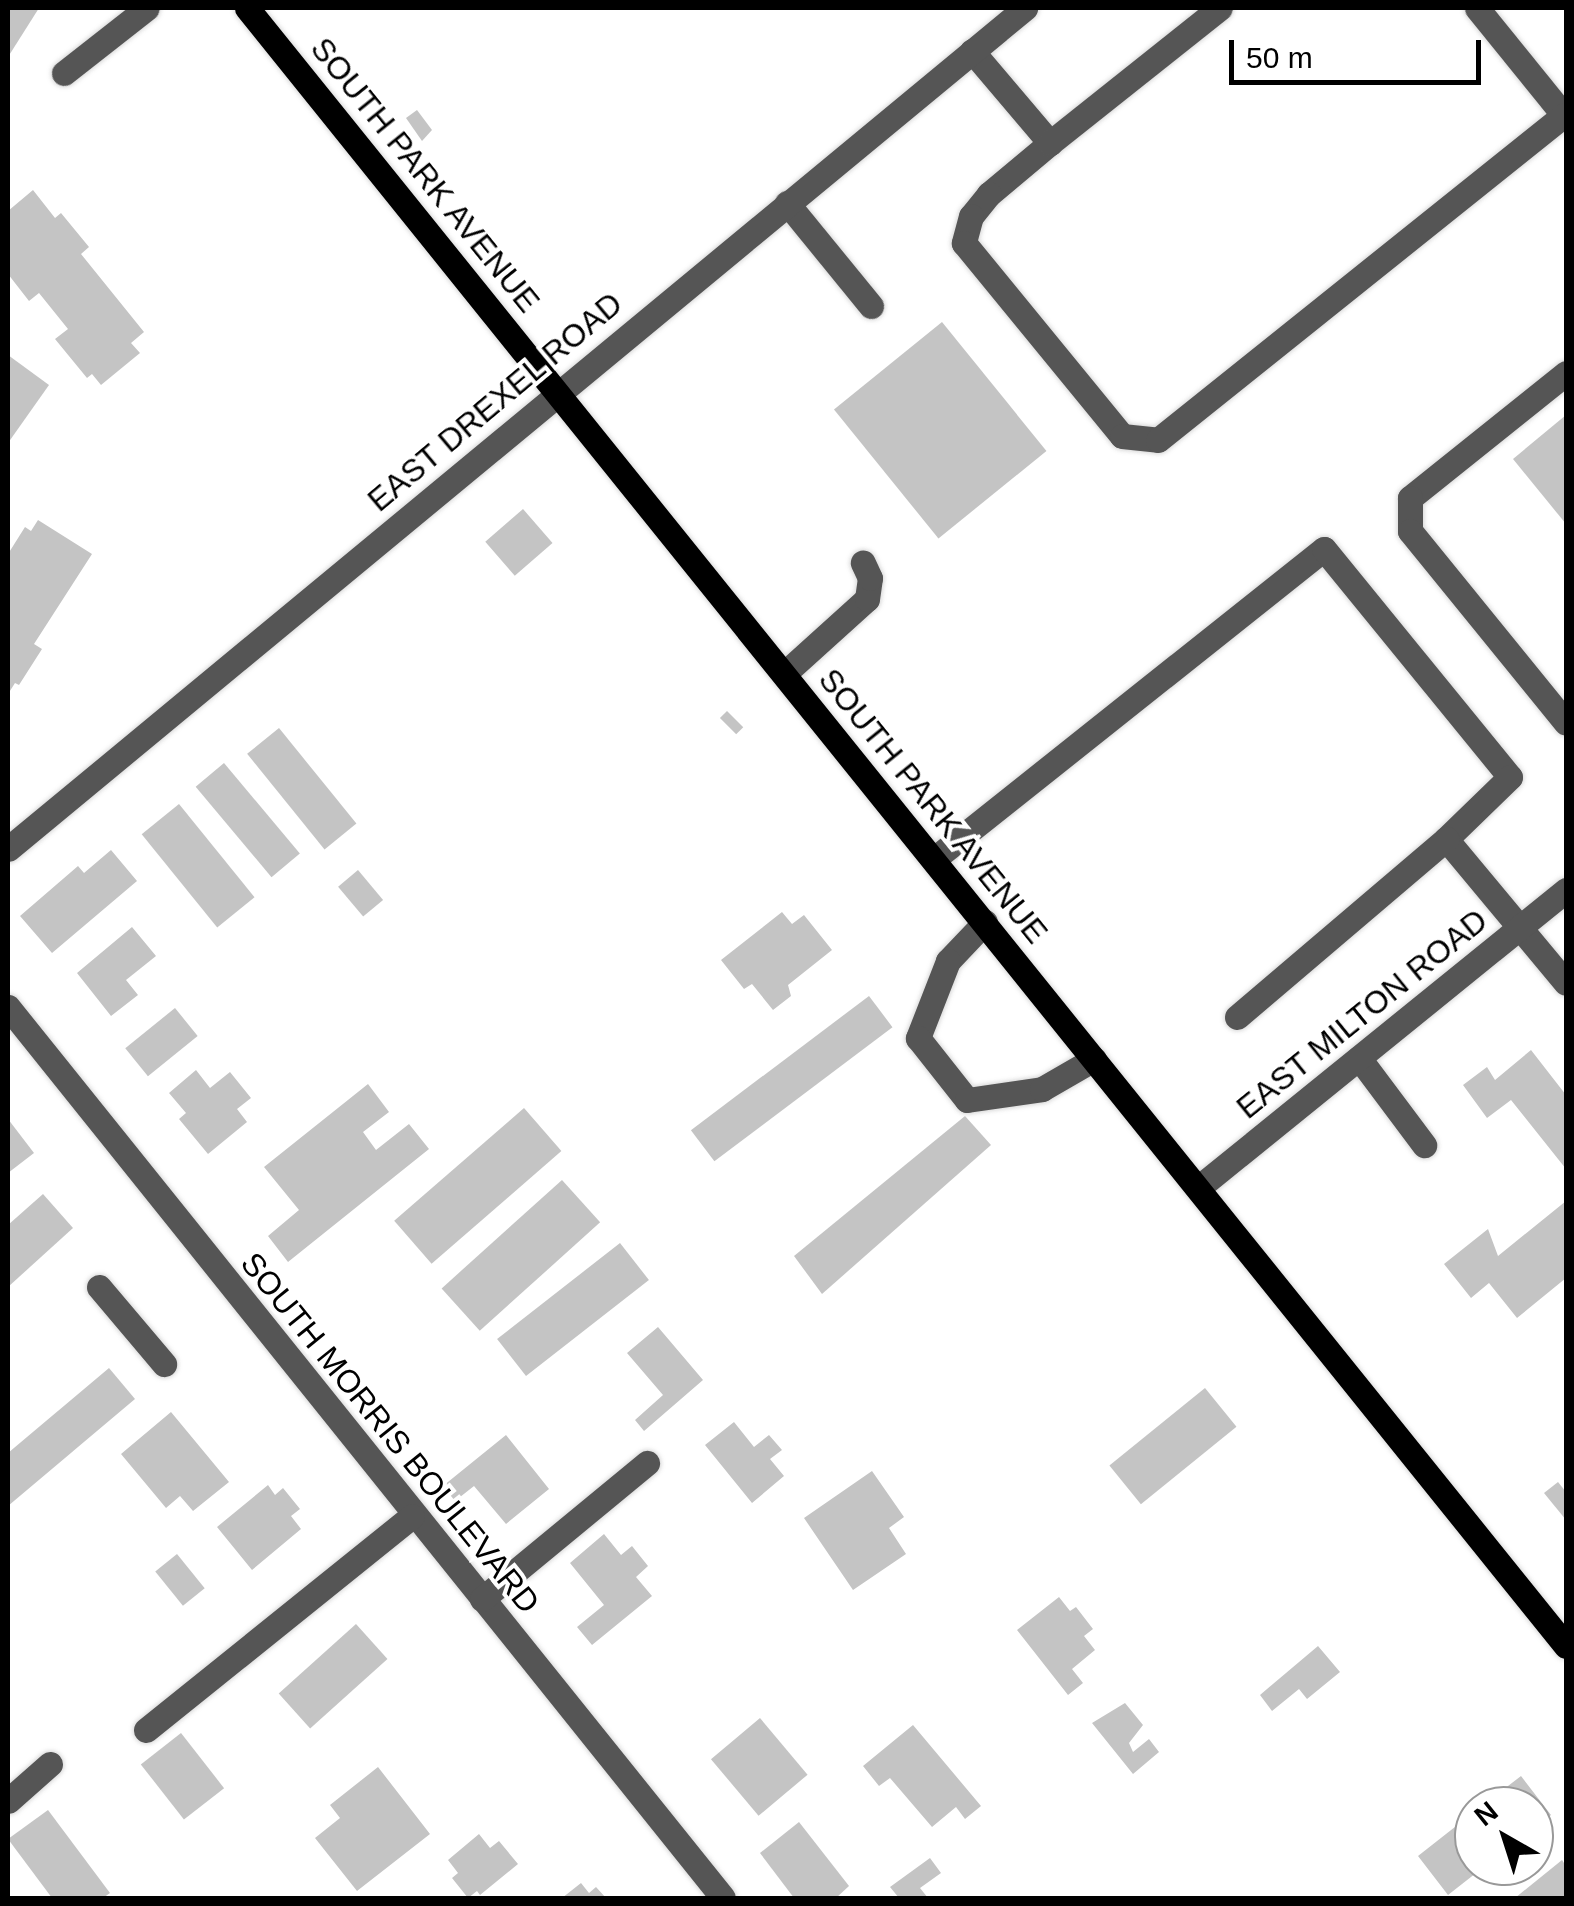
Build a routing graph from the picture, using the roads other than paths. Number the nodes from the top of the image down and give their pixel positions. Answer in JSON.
{"nodes":[{"id":1,"x":148,"y":8,"type":"edge"},
{"id":2,"x":247,"y":8,"type":"edge"},
{"id":3,"x":1025,"y":8,"type":"edge"},
{"id":4,"x":1220,"y":8,"type":"edge"},
{"id":5,"x":1476,"y":8,"type":"edge"},
{"id":6,"x":972,"y":51,"type":"junction"},
{"id":7,"x":64,"y":73,"type":"dead end"},
{"id":8,"x":1566,"y":116,"type":"edge"},
{"id":9,"x":1050,"y":143,"type":"junction"},
{"id":10,"x":788,"y":203,"type":"junction"},
{"id":11,"x":871,"y":306,"type":"dead end"},
{"id":12,"x":1566,"y":373,"type":"edge"},
{"id":13,"x":559,"y":391,"type":"junction"},
{"id":14,"x":863,"y":562,"type":"dead end"},
{"id":15,"x":785,"y":673,"type":"junction"},
{"id":16,"x":1566,"y":724,"type":"edge"},
{"id":17,"x":1446,"y":840,"type":"junction"},
{"id":18,"x":8,"y":849,"type":"edge"},
{"id":19,"x":934,"y":859,"type":"junction"},
{"id":20,"x":1566,"y":890,"type":"edge"},
{"id":21,"x":985,"y":922,"type":"junction"},
{"id":22,"x":1521,"y":927,"type":"junction"},
{"id":23,"x":1566,"y":983,"type":"edge"},
{"id":24,"x":8,"y":1007,"type":"edge"},
{"id":25,"x":1237,"y":1017,"type":"dead end"},
{"id":26,"x":1360,"y":1058,"type":"junction"},
{"id":27,"x":1094,"y":1059,"type":"junction"},
{"id":28,"x":1424,"y":1145,"type":"dead end"},
{"id":29,"x":1198,"y":1188,"type":"junction"},
{"id":30,"x":99,"y":1287,"type":"dead end"},
{"id":31,"x":164,"y":1364,"type":"dead end"},
{"id":32,"x":647,"y":1463,"type":"dead end"},
{"id":33,"x":412,"y":1516,"type":"junction"},
{"id":34,"x":482,"y":1599,"type":"junction"},
{"id":35,"x":1566,"y":1646,"type":"edge"},
{"id":36,"x":146,"y":1730,"type":"dead end"},
{"id":37,"x":50,"y":1764,"type":"dead end"},
{"id":38,"x":8,"y":1800,"type":"edge"},
{"id":39,"x":722,"y":1898,"type":"edge"}],
"edges":[{"from":1,"to":7,"type":"street"},
{"from":2,"to":13,"type":"main road","name":"SOUTH PARK AVENUE"},
{"from":3,"to":6,"type":"street","name":"EAST DREXEL ROAD"},
{"from":4,"to":9,"type":"street"},
{"from":5,"to":8,"type":"street"},
{"from":6,"to":9,"type":"street"},
{"from":6,"to":10,"type":"street","name":"EAST DREXEL ROAD"},
{"from":8,"to":9,"type":"street"},
{"from":10,"to":11,"type":"street"},
{"from":10,"to":13,"type":"street","name":"EAST DREXEL ROAD"},
{"from":12,"to":16,"type":"street"},
{"from":13,"to":15,"type":"main road","name":"SOUTH PARK AVENUE"},
{"from":13,"to":18,"type":"street","name":"EAST DREXEL ROAD"},
{"from":14,"to":15,"type":"street"},
{"from":15,"to":19,"type":"main road","name":"SOUTH PARK AVENUE"},
{"from":17,"to":19,"type":"street"},
{"from":17,"to":22,"type":"street"},
{"from":17,"to":25,"type":"street"},
{"from":19,"to":21,"type":"main road","name":"SOUTH PARK AVENUE"},
{"from":20,"to":22,"type":"street","name":"EAST MILTON ROAD"},
{"from":21,"to":27,"type":"main road","name":"SOUTH PARK AVENUE"},
{"from":21,"to":27,"type":"street"},
{"from":22,"to":23,"type":"street"},
{"from":22,"to":26,"type":"street","name":"EAST MILTON ROAD"},
{"from":24,"to":33,"type":"street","name":"SOUTH MORRIS BOULEVARD"},
{"from":26,"to":28,"type":"street"},
{"from":26,"to":29,"type":"street","name":"EAST MILTON ROAD"},
{"from":27,"to":29,"type":"main road","name":"SOUTH PARK AVENUE"},
{"from":29,"to":35,"type":"main road","name":"SOUTH PARK AVENUE"},
{"from":30,"to":31,"type":"street"},
{"from":32,"to":34,"type":"street"},
{"from":33,"to":34,"type":"street","name":"SOUTH MORRIS BOULEVARD"},
{"from":33,"to":36,"type":"street"},
{"from":34,"to":39,"type":"street","name":"SOUTH MORRIS BOULEVARD"},
{"from":37,"to":38,"type":"street"}]}
